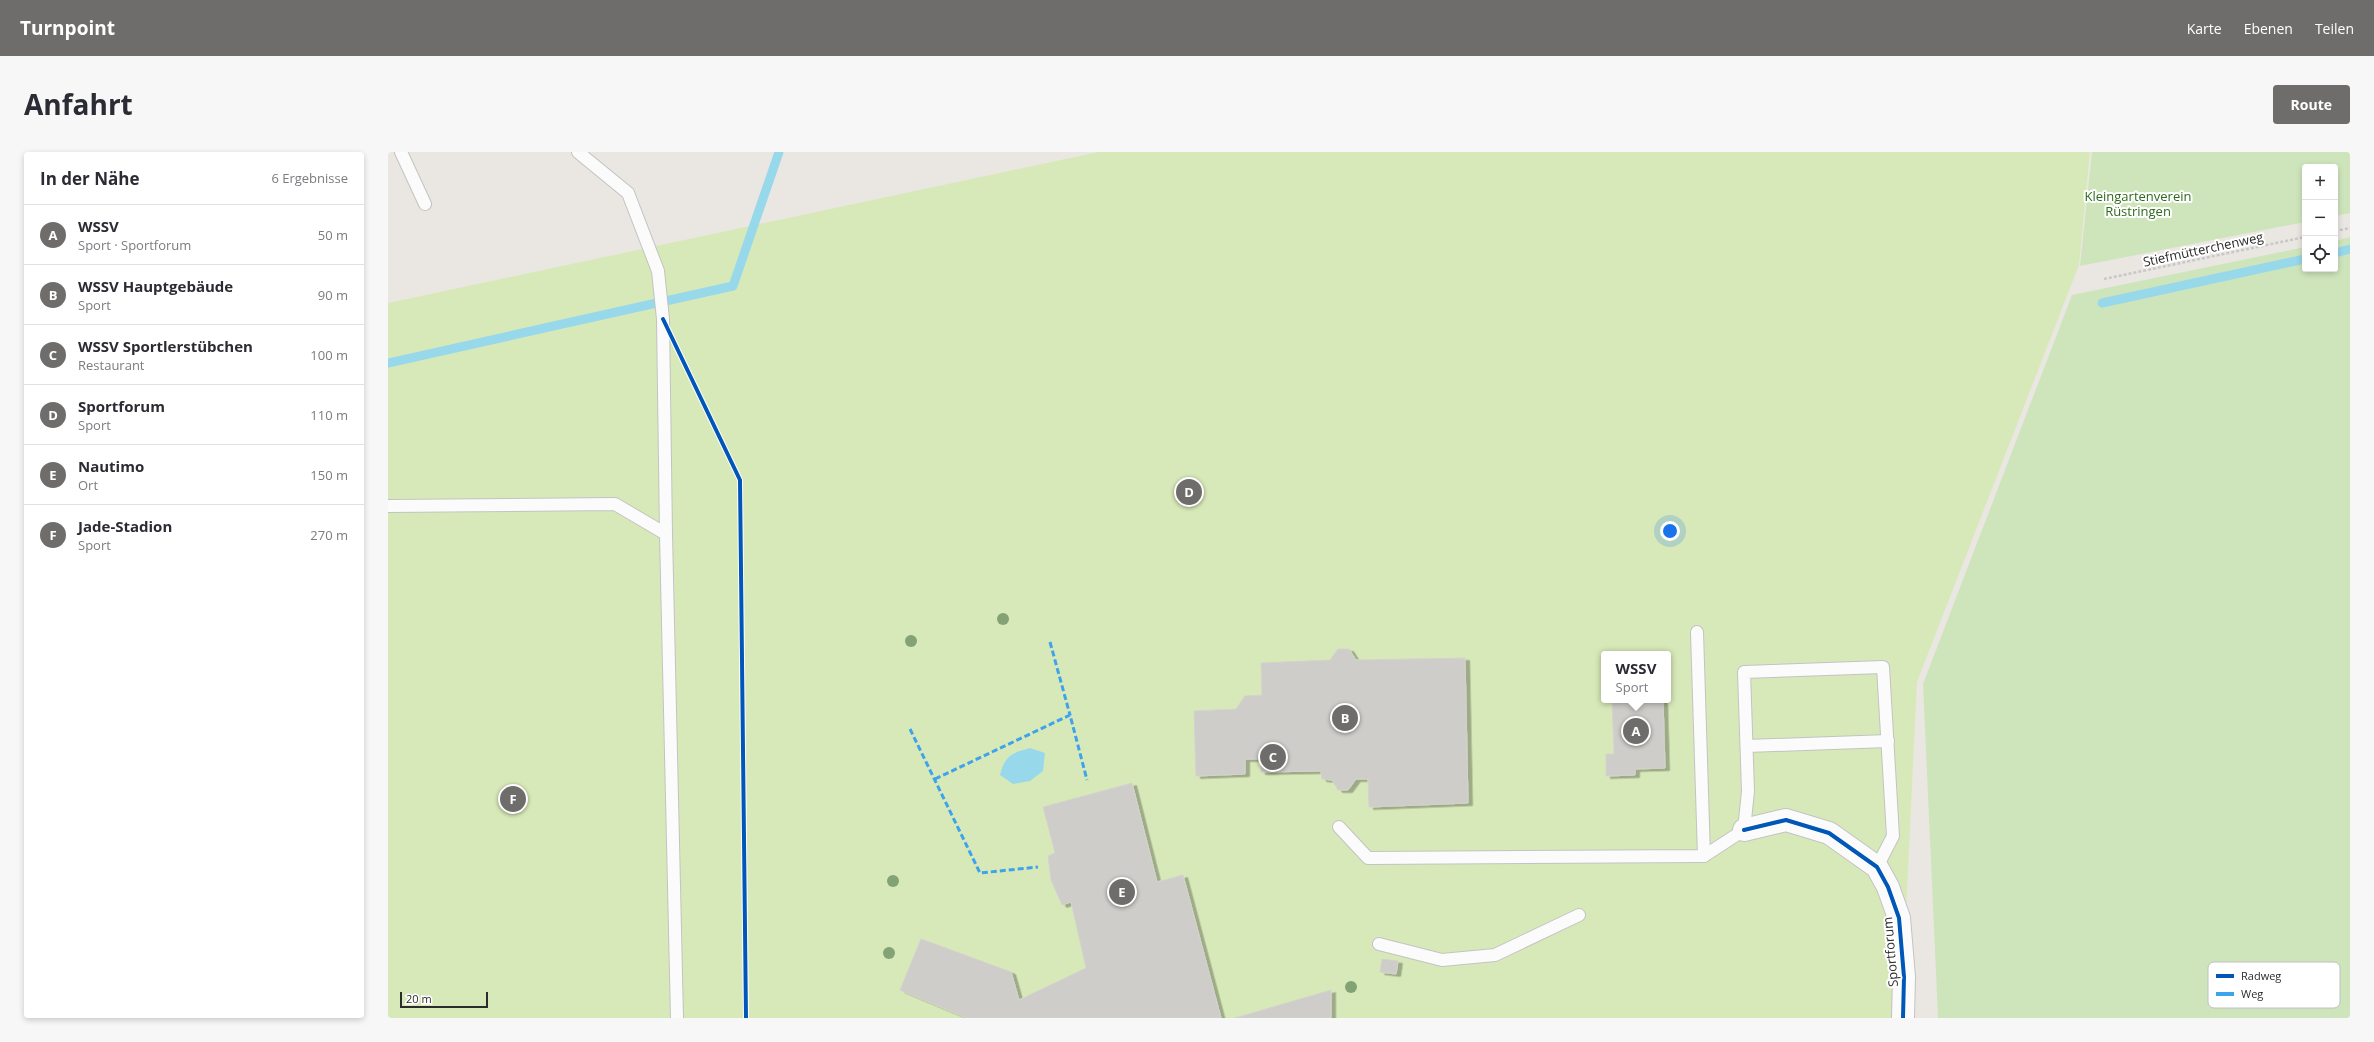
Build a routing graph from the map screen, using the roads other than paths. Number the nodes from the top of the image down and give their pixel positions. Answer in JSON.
{"nodes":[{"id":1,"x":401,"y":152,"type":"edge"},
{"id":2,"x":578,"y":152,"type":"edge"},
{"id":3,"x":425,"y":204,"type":"dead end"},
{"id":4,"x":388,"y":506,"type":"edge"},
{"id":5,"x":666,"y":534,"type":"junction"},
{"id":6,"x":1697,"y":632,"type":"dead end"},
{"id":7,"x":1888,"y":740,"type":"junction"},
{"id":8,"x":1746,"y":746,"type":"junction"},
{"id":9,"x":1339,"y":827,"type":"dead end"},
{"id":10,"x":1744,"y":830,"type":"junction"},
{"id":11,"x":1704,"y":856,"type":"junction"},
{"id":12,"x":1877,"y":867,"type":"junction"},
{"id":13,"x":1579,"y":915,"type":"dead end"},
{"id":14,"x":1379,"y":944,"type":"dead end"},
{"id":15,"x":677,"y":1018,"type":"edge"},
{"id":16,"x":1903,"y":1018,"type":"edge"}],
"edges":[{"from":1,"to":3,"type":"lane"},
{"from":2,"to":5,"type":"lane"},
{"from":4,"to":5,"type":"lane"},
{"from":5,"to":15,"type":"lane"},
{"from":6,"to":11,"type":"lane"},
{"from":7,"to":8,"type":"lane"},
{"from":7,"to":8,"type":"lane"},
{"from":7,"to":12,"type":"lane"},
{"from":8,"to":10,"type":"lane"},
{"from":9,"to":11,"type":"lane"},
{"from":10,"to":11,"type":"lane"},
{"from":10,"to":12,"type":"street","name":"Sportforum"},
{"from":12,"to":16,"type":"street","name":"Sportforum"},
{"from":13,"to":14,"type":"lane"}]}
